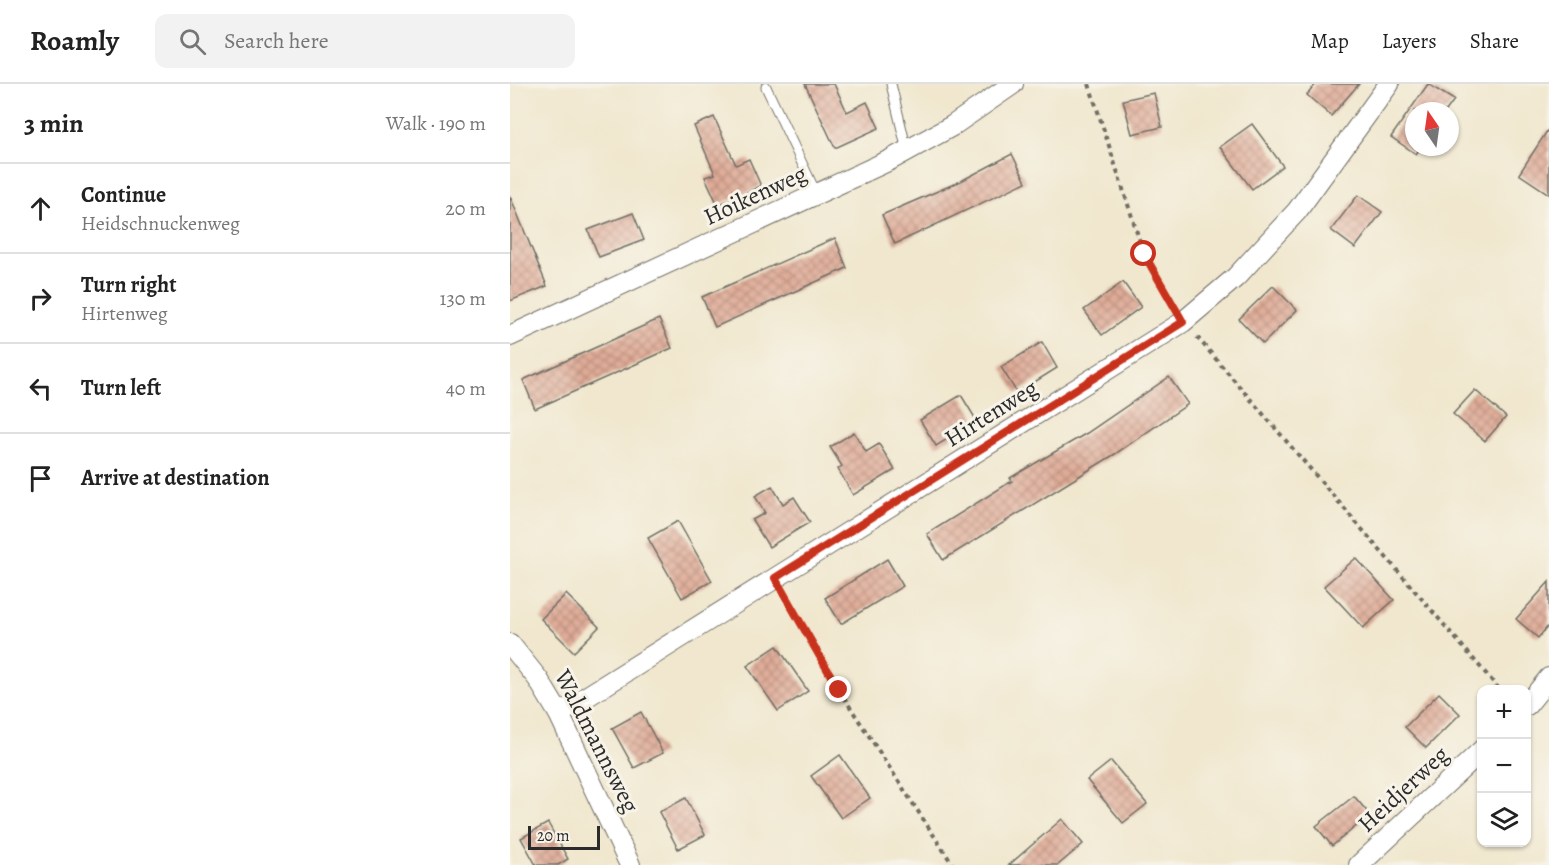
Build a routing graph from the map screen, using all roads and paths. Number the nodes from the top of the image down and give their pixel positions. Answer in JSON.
{"nodes":[{"id":1,"x":891,"y":84,"type":"edge"},
{"id":2,"x":1013,"y":84,"type":"edge"},
{"id":3,"x":1089,"y":84,"type":"edge"},
{"id":4,"x":1389,"y":84,"type":"edge"},
{"id":5,"x":766,"y":87,"type":"dead end"},
{"id":6,"x":907,"y":151,"type":"junction"},
{"id":7,"x":817,"y":195,"type":"junction"},
{"id":8,"x":1183,"y":322,"type":"junction"},
{"id":9,"x":510,"y":336,"type":"edge"},
{"id":10,"x":775,"y":578,"type":"junction"},
{"id":11,"x":510,"y":644,"type":"edge"},
{"id":12,"x":1549,"y":678,"type":"edge"},
{"id":13,"x":1496,"y":685,"type":"edge"},
{"id":14,"x":1531,"y":700,"type":"edge"},
{"id":15,"x":559,"y":714,"type":"junction"},
{"id":16,"x":1477,"y":755,"type":"edge"},
{"id":17,"x":630,"y":865,"type":"edge"},
{"id":18,"x":953,"y":865,"type":"edge"},
{"id":19,"x":1359,"y":865,"type":"edge"}],
"edges":[{"from":1,"to":6,"type":"lane"},
{"from":2,"to":6,"type":"street","name":"Hoikenweg"},
{"from":3,"to":8,"type":"path"},
{"from":4,"to":8,"type":"street","name":"Hirtenweg"},
{"from":5,"to":7,"type":"lane"},
{"from":6,"to":7,"type":"street","name":"Hoikenweg"},
{"from":7,"to":9,"type":"street","name":"Hoikenweg"},
{"from":8,"to":10,"type":"street","name":"Hirtenweg"},
{"from":8,"to":13,"type":"path"},
{"from":10,"to":15,"type":"street","name":"Hirtenweg"},
{"from":10,"to":18,"type":"path"},
{"from":11,"to":15,"type":"street","name":"Waldmannsweg"},
{"from":12,"to":14,"type":"street"},
{"from":15,"to":17,"type":"street","name":"Waldmannsweg"},
{"from":16,"to":19,"type":"street","name":"Heidjerweg"}]}
